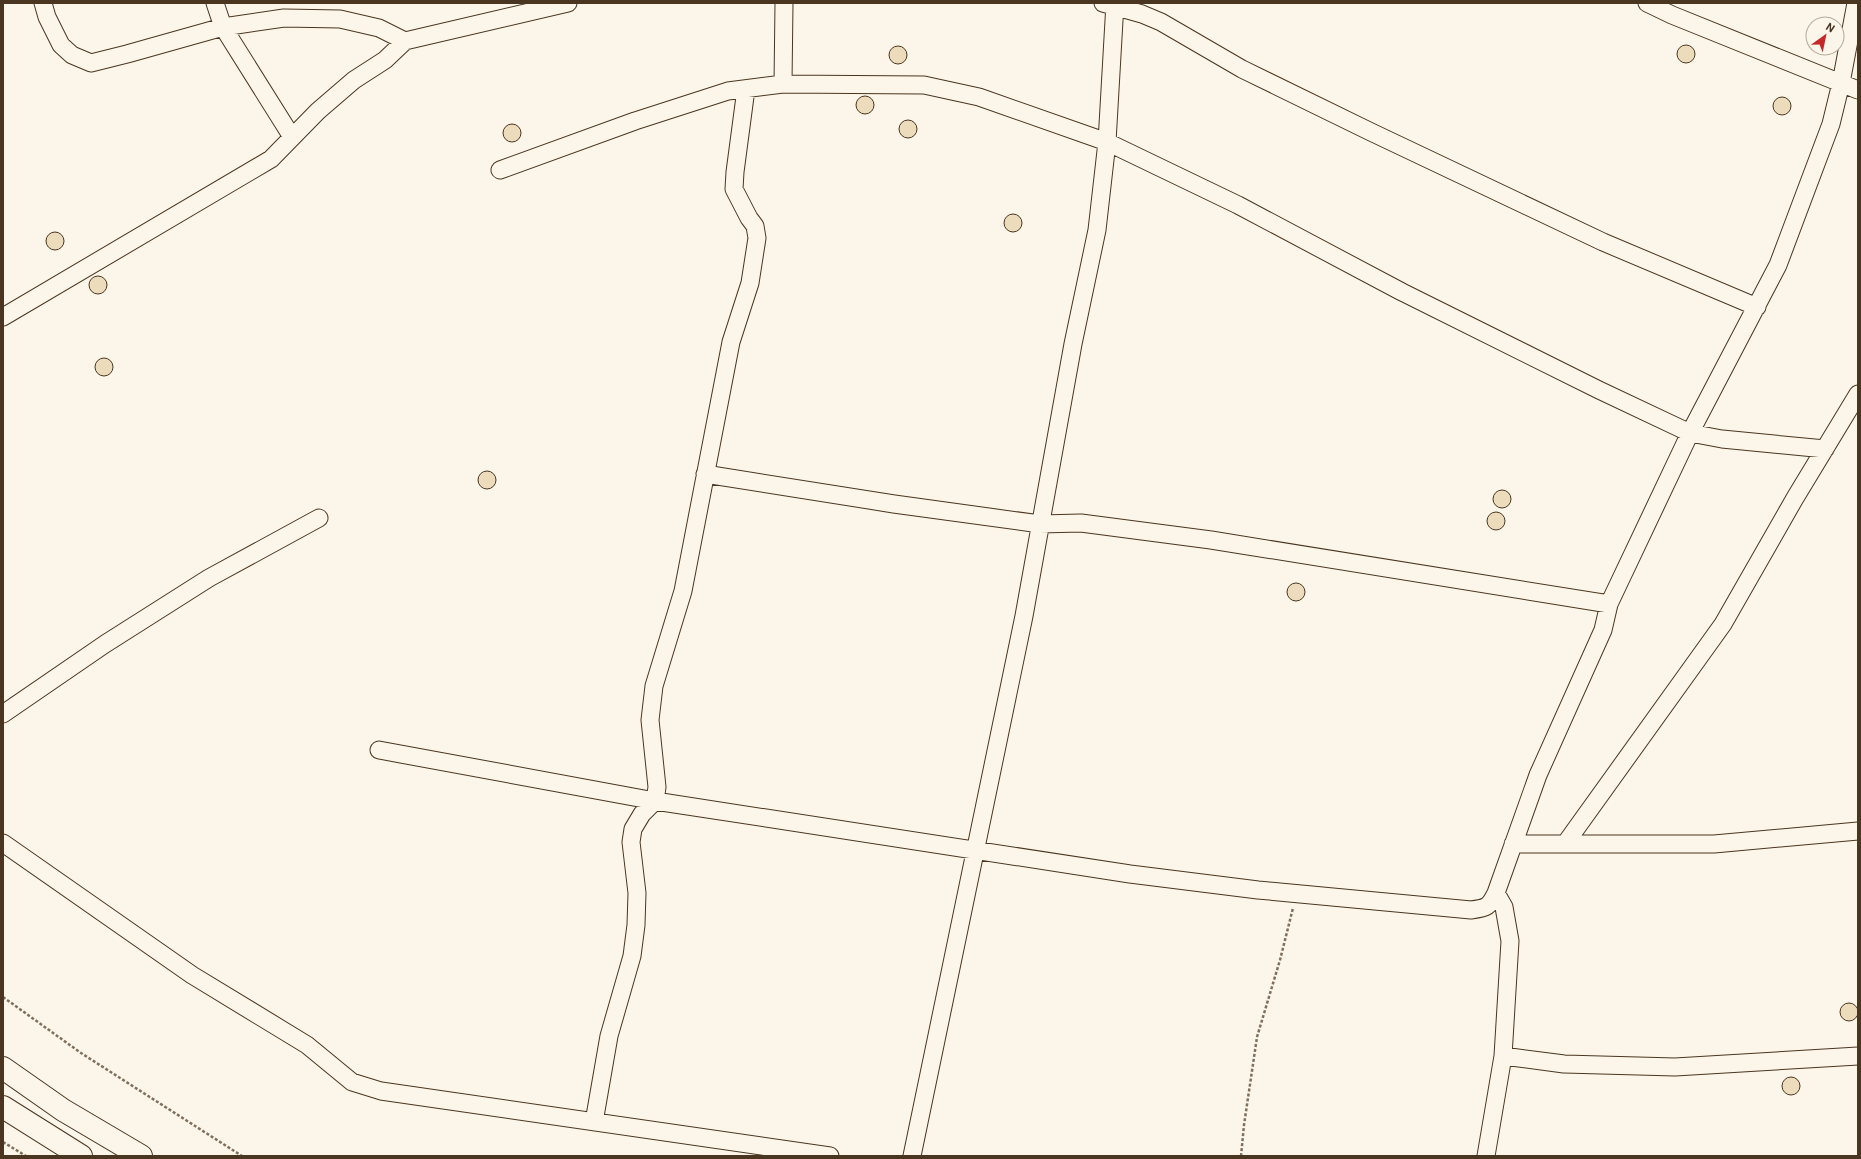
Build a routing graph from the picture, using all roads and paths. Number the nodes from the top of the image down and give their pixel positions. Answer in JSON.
{"nodes":[{"id":1,"x":43,"y":3,"type":"edge"},
{"id":2,"x":215,"y":3,"type":"edge"},
{"id":3,"x":568,"y":3,"type":"edge"},
{"id":4,"x":784,"y":3,"type":"edge"},
{"id":5,"x":1647,"y":3,"type":"edge"},
{"id":6,"x":1856,"y":3,"type":"edge"},
{"id":7,"x":1111,"y":4,"type":"edge"},
{"id":8,"x":223,"y":27,"type":"junction"},
{"id":9,"x":405,"y":41,"type":"junction"},
{"id":10,"x":1841,"y":83,"type":"junction"},
{"id":11,"x":783,"y":84,"type":"junction"},
{"id":12,"x":746,"y":89,"type":"junction"},
{"id":13,"x":1858,"y":90,"type":"edge"},
{"id":14,"x":292,"y":138,"type":"junction"},
{"id":15,"x":1106,"y":142,"type":"junction"},
{"id":16,"x":500,"y":170,"type":"dead end"},
{"id":17,"x":1757,"y":307,"type":"junction"},
{"id":18,"x":3,"y":317,"type":"edge"},
{"id":19,"x":1858,"y":394,"type":"edge"},
{"id":20,"x":1690,"y":432,"type":"junction"},
{"id":21,"x":1825,"y":449,"type":"junction"},
{"id":22,"x":705,"y":474,"type":"junction"},
{"id":23,"x":319,"y":518,"type":"dead end"},
{"id":24,"x":1040,"y":524,"type":"junction"},
{"id":25,"x":1610,"y":604,"type":"junction"},
{"id":26,"x":3,"y":714,"type":"edge"},
{"id":27,"x":379,"y":750,"type":"dead end"},
{"id":28,"x":655,"y":801,"type":"junction"},
{"id":29,"x":1858,"y":831,"type":"edge"},
{"id":30,"x":3,"y":843,"type":"edge"},
{"id":31,"x":1513,"y":844,"type":"junction"},
{"id":32,"x":1565,"y":844,"type":"junction"},
{"id":33,"x":976,"y":850,"type":"junction"},
{"id":34,"x":1496,"y":893,"type":"junction"},
{"id":35,"x":1296,"y":894,"type":"junction"},
{"id":36,"x":3,"y":997,"type":"edge"},
{"id":37,"x":1503,"y":1056,"type":"junction"},
{"id":38,"x":1858,"y":1056,"type":"edge"},
{"id":39,"x":3,"y":1068,"type":"edge"},
{"id":40,"x":3,"y":1107,"type":"edge"},
{"id":41,"x":594,"y":1122,"type":"junction"},
{"id":42,"x":3,"y":1142,"type":"edge"},
{"id":43,"x":26,"y":1156,"type":"edge"},
{"id":44,"x":81,"y":1156,"type":"edge"},
{"id":45,"x":141,"y":1156,"type":"edge"},
{"id":46,"x":242,"y":1156,"type":"edge"},
{"id":47,"x":830,"y":1156,"type":"edge"},
{"id":48,"x":912,"y":1156,"type":"edge"},
{"id":49,"x":1241,"y":1156,"type":"edge"},
{"id":50,"x":1486,"y":1156,"type":"edge"}],
"edges":[{"from":1,"to":8,"type":"street"},
{"from":2,"to":8,"type":"street"},
{"from":3,"to":9,"type":"street"},
{"from":4,"to":11,"type":"street"},
{"from":5,"to":10,"type":"street"},
{"from":6,"to":10,"type":"street"},
{"from":7,"to":15,"type":"street"},
{"from":7,"to":17,"type":"street"},
{"from":8,"to":9,"type":"street"},
{"from":8,"to":14,"type":"street"},
{"from":9,"to":14,"type":"street"},
{"from":10,"to":13,"type":"street"},
{"from":10,"to":17,"type":"street"},
{"from":11,"to":12,"type":"street"},
{"from":11,"to":15,"type":"street"},
{"from":12,"to":16,"type":"street"},
{"from":12,"to":22,"type":"street"},
{"from":14,"to":18,"type":"street"},
{"from":15,"to":20,"type":"street"},
{"from":15,"to":24,"type":"street"},
{"from":17,"to":20,"type":"street"},
{"from":19,"to":21,"type":"street"},
{"from":20,"to":21,"type":"street"},
{"from":20,"to":25,"type":"street"},
{"from":21,"to":32,"type":"street"},
{"from":22,"to":24,"type":"street"},
{"from":22,"to":28,"type":"street"},
{"from":23,"to":26,"type":"street"},
{"from":24,"to":25,"type":"street"},
{"from":24,"to":33,"type":"street"},
{"from":25,"to":31,"type":"street"},
{"from":27,"to":28,"type":"street"},
{"from":28,"to":33,"type":"street"},
{"from":28,"to":41,"type":"street"},
{"from":29,"to":32,"type":"street"},
{"from":30,"to":41,"type":"street"},
{"from":31,"to":32,"type":"street"},
{"from":31,"to":34,"type":"street"},
{"from":33,"to":35,"type":"street"},
{"from":33,"to":48,"type":"street"},
{"from":34,"to":35,"type":"street"},
{"from":34,"to":37,"type":"street"},
{"from":35,"to":49,"type":"path"},
{"from":36,"to":46,"type":"path"},
{"from":37,"to":38,"type":"street"},
{"from":37,"to":50,"type":"street"},
{"from":39,"to":45,"type":"main road"},
{"from":40,"to":44,"type":"main road"},
{"from":41,"to":47,"type":"street"},
{"from":42,"to":43,"type":"path"}]}
